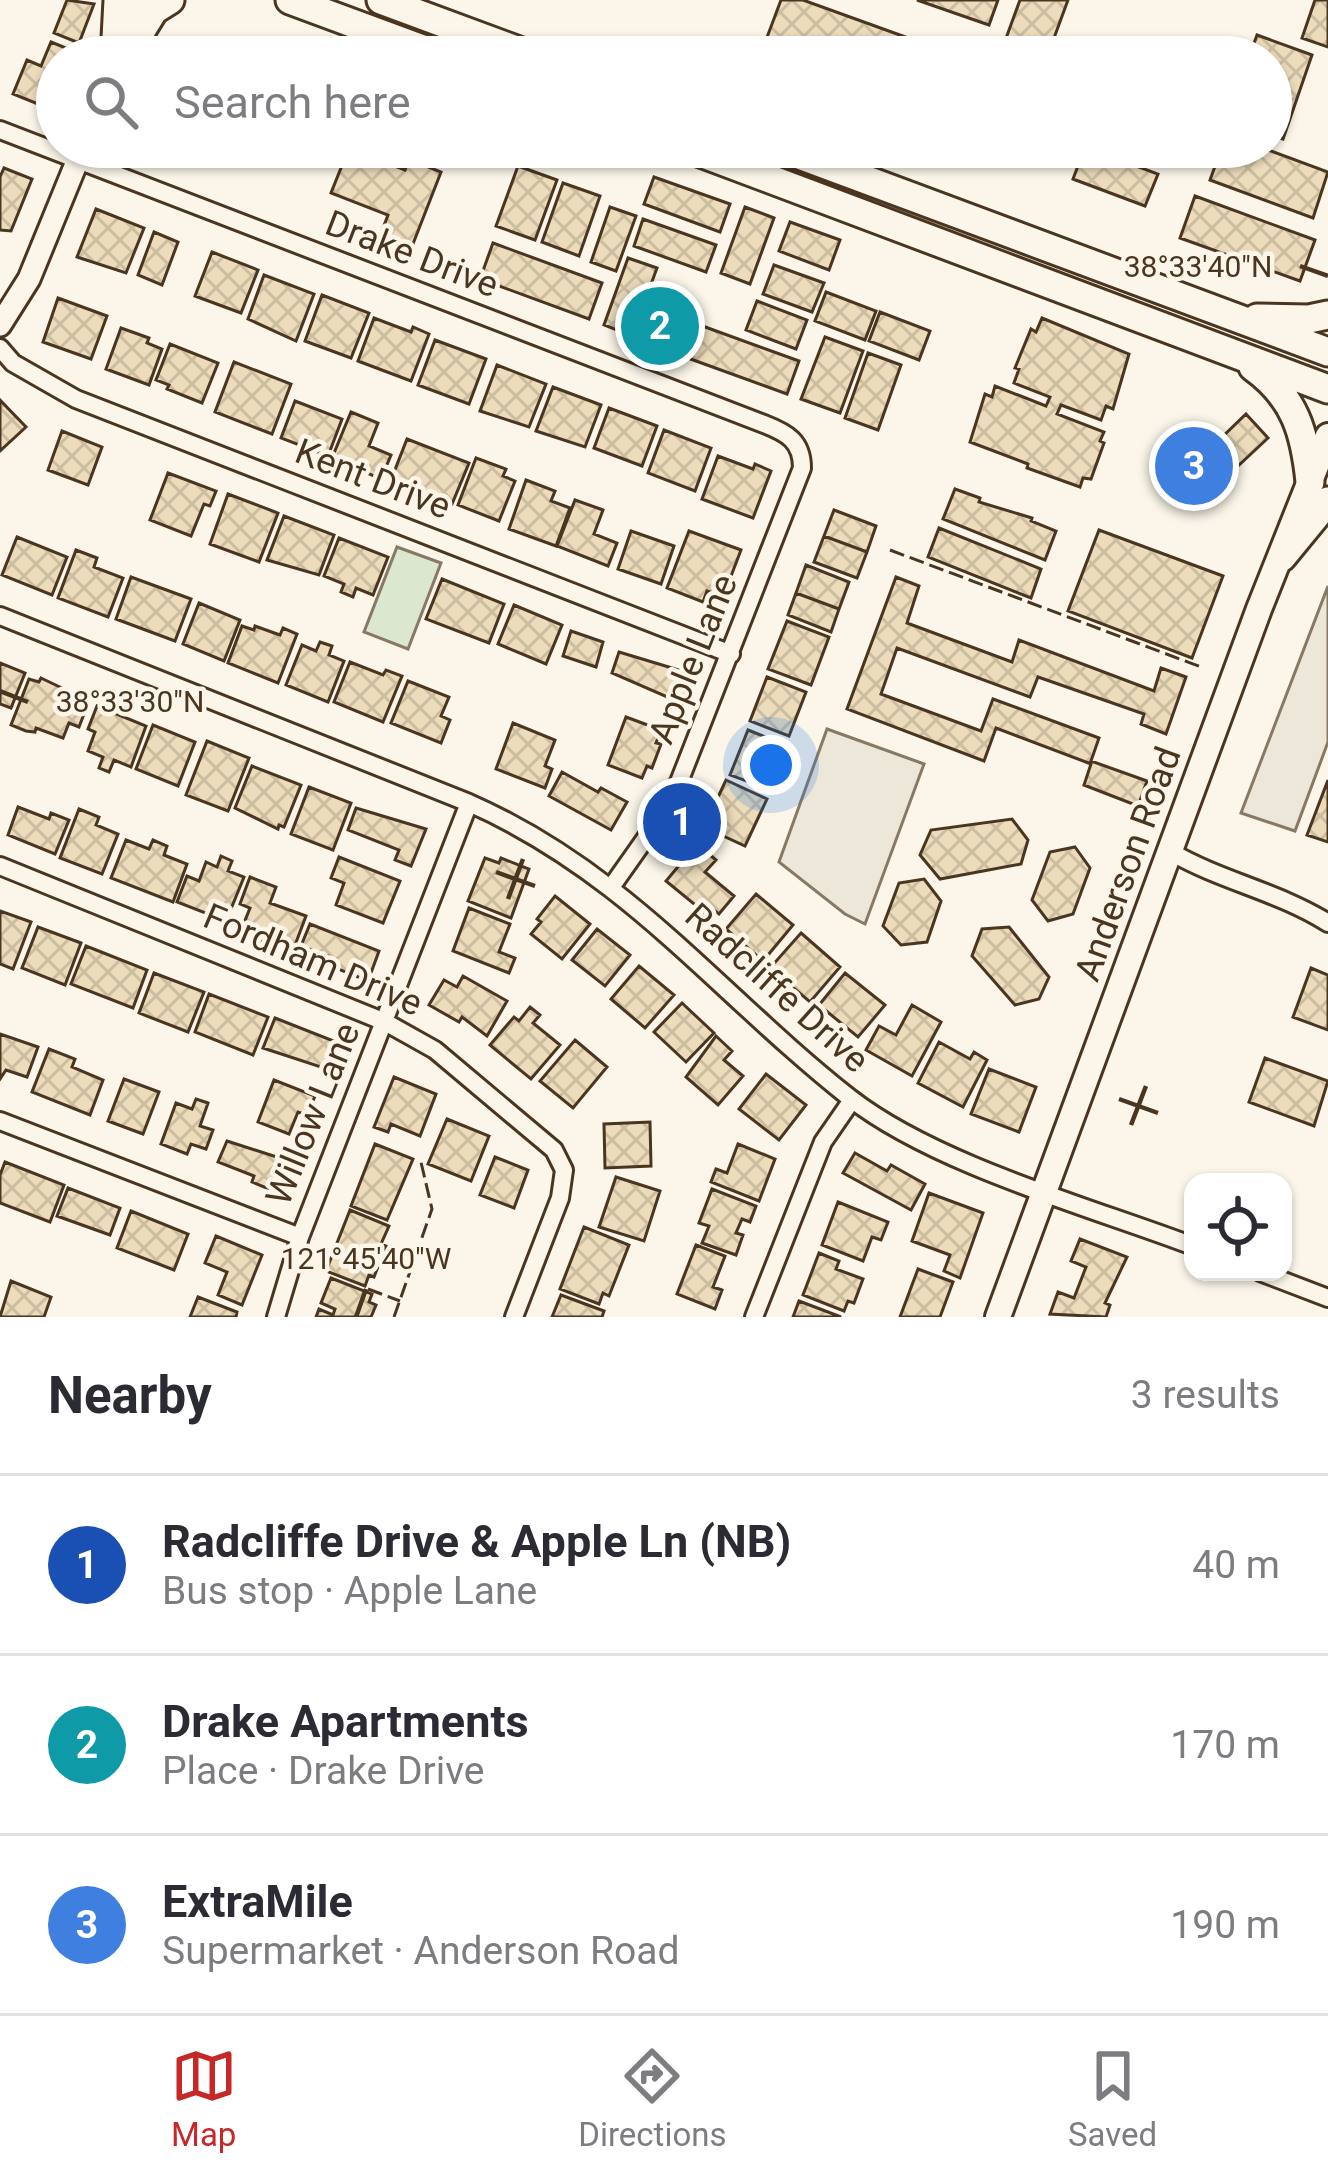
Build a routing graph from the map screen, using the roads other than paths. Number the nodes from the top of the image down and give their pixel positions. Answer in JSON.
{"nodes":[{"id":1,"x":118,"y":0,"type":"edge"},
{"id":2,"x":141,"y":0,"type":"edge"},
{"id":3,"x":170,"y":0,"type":"edge"},
{"id":4,"x":290,"y":0,"type":"edge"},
{"id":5,"x":381,"y":0,"type":"edge"},
{"id":6,"x":119,"y":36,"type":"edge"},
{"id":7,"x":128,"y":36,"type":"edge"},
{"id":8,"x":135,"y":36,"type":"edge"},
{"id":9,"x":387,"y":36,"type":"edge"},
{"id":10,"x":478,"y":36,"type":"edge"},
{"id":11,"x":0,"y":130,"type":"edge"},
{"id":12,"x":36,"y":141,"type":"edge"},
{"id":13,"x":74,"y":168,"type":"edge"},
{"id":14,"x":116,"y":168,"type":"edge"},
{"id":15,"x":741,"y":168,"type":"edge"},
{"id":16,"x":834,"y":168,"type":"edge"},
{"id":17,"x":1328,"y":315,"type":"edge"},
{"id":18,"x":1229,"y":317,"type":"junction"},
{"id":19,"x":0,"y":326,"type":"edge"},
{"id":20,"x":0,"y":348,"type":"edge"},
{"id":21,"x":1230,"y":351,"type":"junction"},
{"id":22,"x":1328,"y":352,"type":"edge"},
{"id":23,"x":1328,"y":388,"type":"edge"},
{"id":24,"x":1328,"y":436,"type":"edge"},
{"id":25,"x":797,"y":443,"type":"joint"},
{"id":26,"x":1319,"y":492,"type":"edge"},
{"id":27,"x":1282,"y":556,"type":"joint"},
{"id":28,"x":0,"y":616,"type":"edge"},
{"id":29,"x":731,"y":654,"type":"junction"},
{"id":30,"x":469,"y":803,"type":"junction"},
{"id":31,"x":1171,"y":852,"type":"junction"},
{"id":32,"x":0,"y":866,"type":"edge"},
{"id":33,"x":612,"y":886,"type":"junction"},
{"id":34,"x":1328,"y":923,"type":"edge"},
{"id":35,"x":386,"y":1022,"type":"junction"},
{"id":36,"x":852,"y":1100,"type":"junction"},
{"id":37,"x":0,"y":1121,"type":"edge"},
{"id":38,"x":1046,"y":1192,"type":"junction"},
{"id":39,"x":300,"y":1238,"type":"junction"},
{"id":40,"x":1184,"y":1243,"type":"edge"},
{"id":41,"x":1284,"y":1281,"type":"edge"},
{"id":42,"x":1328,"y":1298,"type":"edge"},
{"id":43,"x":276,"y":1317,"type":"edge"},
{"id":44,"x":514,"y":1317,"type":"edge"},
{"id":45,"x":754,"y":1317,"type":"edge"},
{"id":46,"x":998,"y":1317,"type":"edge"}],
"edges":[{"from":1,"to":6,"type":"main road"},
{"from":2,"to":7,"type":"street"},
{"from":3,"to":8,"type":"main road"},
{"from":4,"to":9,"type":"main road"},
{"from":5,"to":10,"type":"main road"},
{"from":11,"to":12,"type":"street","name":"Drake Drive"},
{"from":13,"to":19,"type":"street"},
{"from":14,"to":25,"type":"street","name":"Drake Drive"},
{"from":15,"to":21,"type":"main road"},
{"from":16,"to":18,"type":"main road"},
{"from":17,"to":18,"type":"main road"},
{"from":18,"to":22,"type":"main road"},
{"from":20,"to":29,"type":"street","name":"Kent Drive"},
{"from":21,"to":23,"type":"main road"},
{"from":21,"to":26,"type":"main road"},
{"from":24,"to":26,"type":"main road"},
{"from":25,"to":29,"type":"street","name":"Apple Lane"},
{"from":26,"to":27,"type":"main road"},
{"from":27,"to":31,"type":"main road","name":"Anderson Road"},
{"from":28,"to":30,"type":"street","name":"Radcliffe Drive"},
{"from":29,"to":33,"type":"street","name":"Apple Lane"},
{"from":30,"to":33,"type":"street","name":"Radcliffe Drive"},
{"from":30,"to":35,"type":"street","name":"Willow Lane"},
{"from":31,"to":34,"type":"street"},
{"from":31,"to":38,"type":"main road","name":"Anderson Road"},
{"from":32,"to":35,"type":"street","name":"Fordham Drive"},
{"from":33,"to":36,"type":"street","name":"Radcliffe Drive"},
{"from":35,"to":39,"type":"street","name":"Willow Lane"},
{"from":35,"to":44,"type":"street","name":"Fordham Drive"},
{"from":36,"to":38,"type":"street","name":"Radcliffe Drive"},
{"from":36,"to":45,"type":"street"},
{"from":37,"to":39,"type":"street"},
{"from":38,"to":40,"type":"street","name":"Radcliffe Drive"},
{"from":38,"to":46,"type":"main road","name":"Anderson Road"},
{"from":39,"to":43,"type":"street","name":"Willow Lane"},
{"from":41,"to":42,"type":"street"}]}
